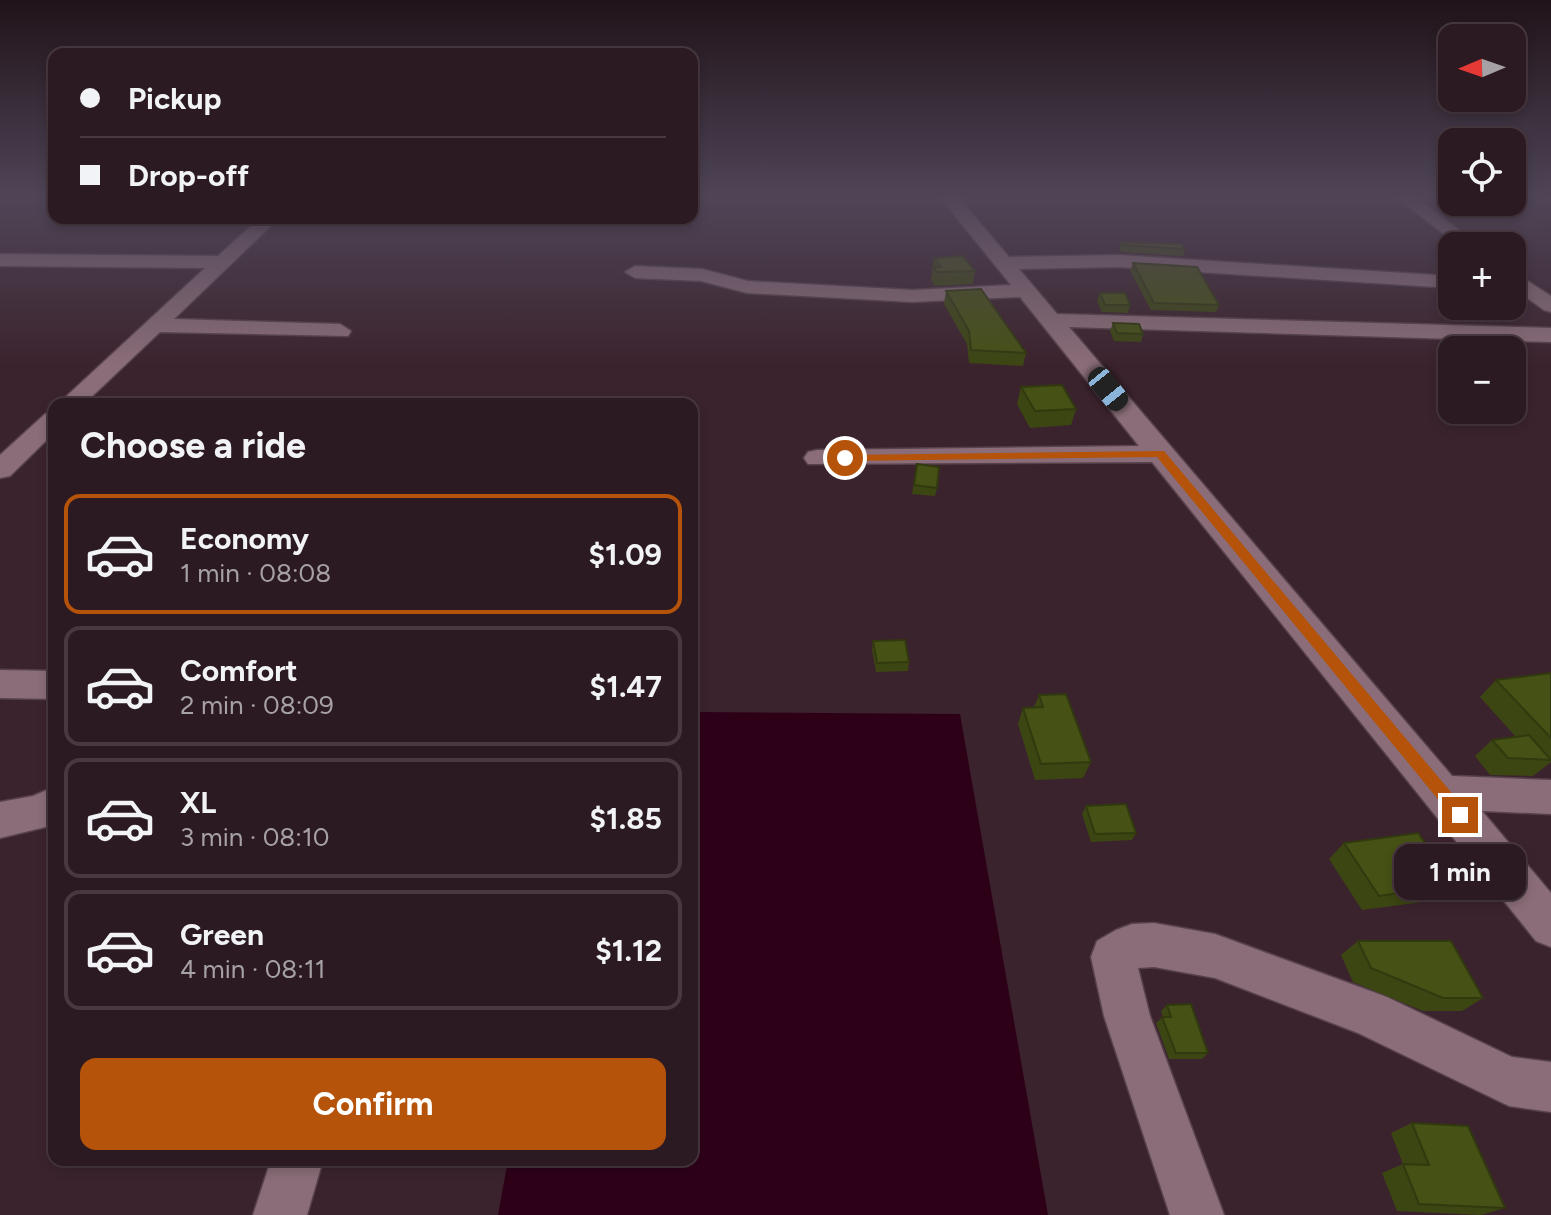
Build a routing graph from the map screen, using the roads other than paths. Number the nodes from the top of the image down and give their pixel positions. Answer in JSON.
{"nodes":[{"id":1,"x":233,"y":253,"type":"edge"},
{"id":2,"x":995,"y":253,"type":"edge"},
{"id":3,"x":0,"y":260,"type":"edge"},
{"id":4,"x":223,"y":262,"type":"junction"},
{"id":5,"x":1004,"y":263,"type":"junction"},
{"id":6,"x":635,"y":272,"type":"dead end"},
{"id":7,"x":1438,"y":281,"type":"edge"},
{"id":8,"x":1526,"y":289,"type":"edge"},
{"id":9,"x":1025,"y":291,"type":"junction"},
{"id":10,"x":1551,"y":306,"type":"edge"},
{"id":11,"x":1050,"y":320,"type":"junction"},
{"id":12,"x":155,"y":325,"type":"junction"},
{"id":13,"x":340,"y":331,"type":"dead end"},
{"id":14,"x":1551,"y":335,"type":"edge"},
{"id":15,"x":76,"y":398,"type":"edge"},
{"id":16,"x":48,"y":425,"type":"edge"},
{"id":17,"x":1160,"y":454,"type":"junction"},
{"id":18,"x":817,"y":458,"type":"dead end"},
{"id":19,"x":0,"y":470,"type":"edge"},
{"id":20,"x":0,"y":684,"type":"edge"},
{"id":21,"x":48,"y":685,"type":"edge"},
{"id":22,"x":1442,"y":793,"type":"junction"},
{"id":23,"x":1551,"y":797,"type":"edge"},
{"id":24,"x":48,"y":808,"type":"edge"},
{"id":25,"x":0,"y":820,"type":"edge"},
{"id":26,"x":1551,"y":926,"type":"edge"},
{"id":27,"x":1551,"y":1087,"type":"edge"},
{"id":28,"x":295,"y":1166,"type":"edge"},
{"id":29,"x":280,"y":1215,"type":"edge"},
{"id":30,"x":1197,"y":1215,"type":"edge"}],
"edges":[{"from":1,"to":4,"type":"street"},
{"from":2,"to":5,"type":"street"},
{"from":3,"to":4,"type":"street"},
{"from":4,"to":12,"type":"street"},
{"from":5,"to":7,"type":"street"},
{"from":5,"to":9,"type":"street"},
{"from":6,"to":9,"type":"street"},
{"from":8,"to":10,"type":"street"},
{"from":9,"to":11,"type":"street"},
{"from":11,"to":14,"type":"street"},
{"from":11,"to":17,"type":"street"},
{"from":12,"to":13,"type":"street"},
{"from":12,"to":15,"type":"street"},
{"from":16,"to":19,"type":"street"},
{"from":17,"to":18,"type":"street"},
{"from":17,"to":22,"type":"street"},
{"from":20,"to":21,"type":"street"},
{"from":22,"to":23,"type":"street"},
{"from":22,"to":26,"type":"street"},
{"from":24,"to":25,"type":"street"},
{"from":27,"to":30,"type":"street"},
{"from":28,"to":29,"type":"street"}]}
